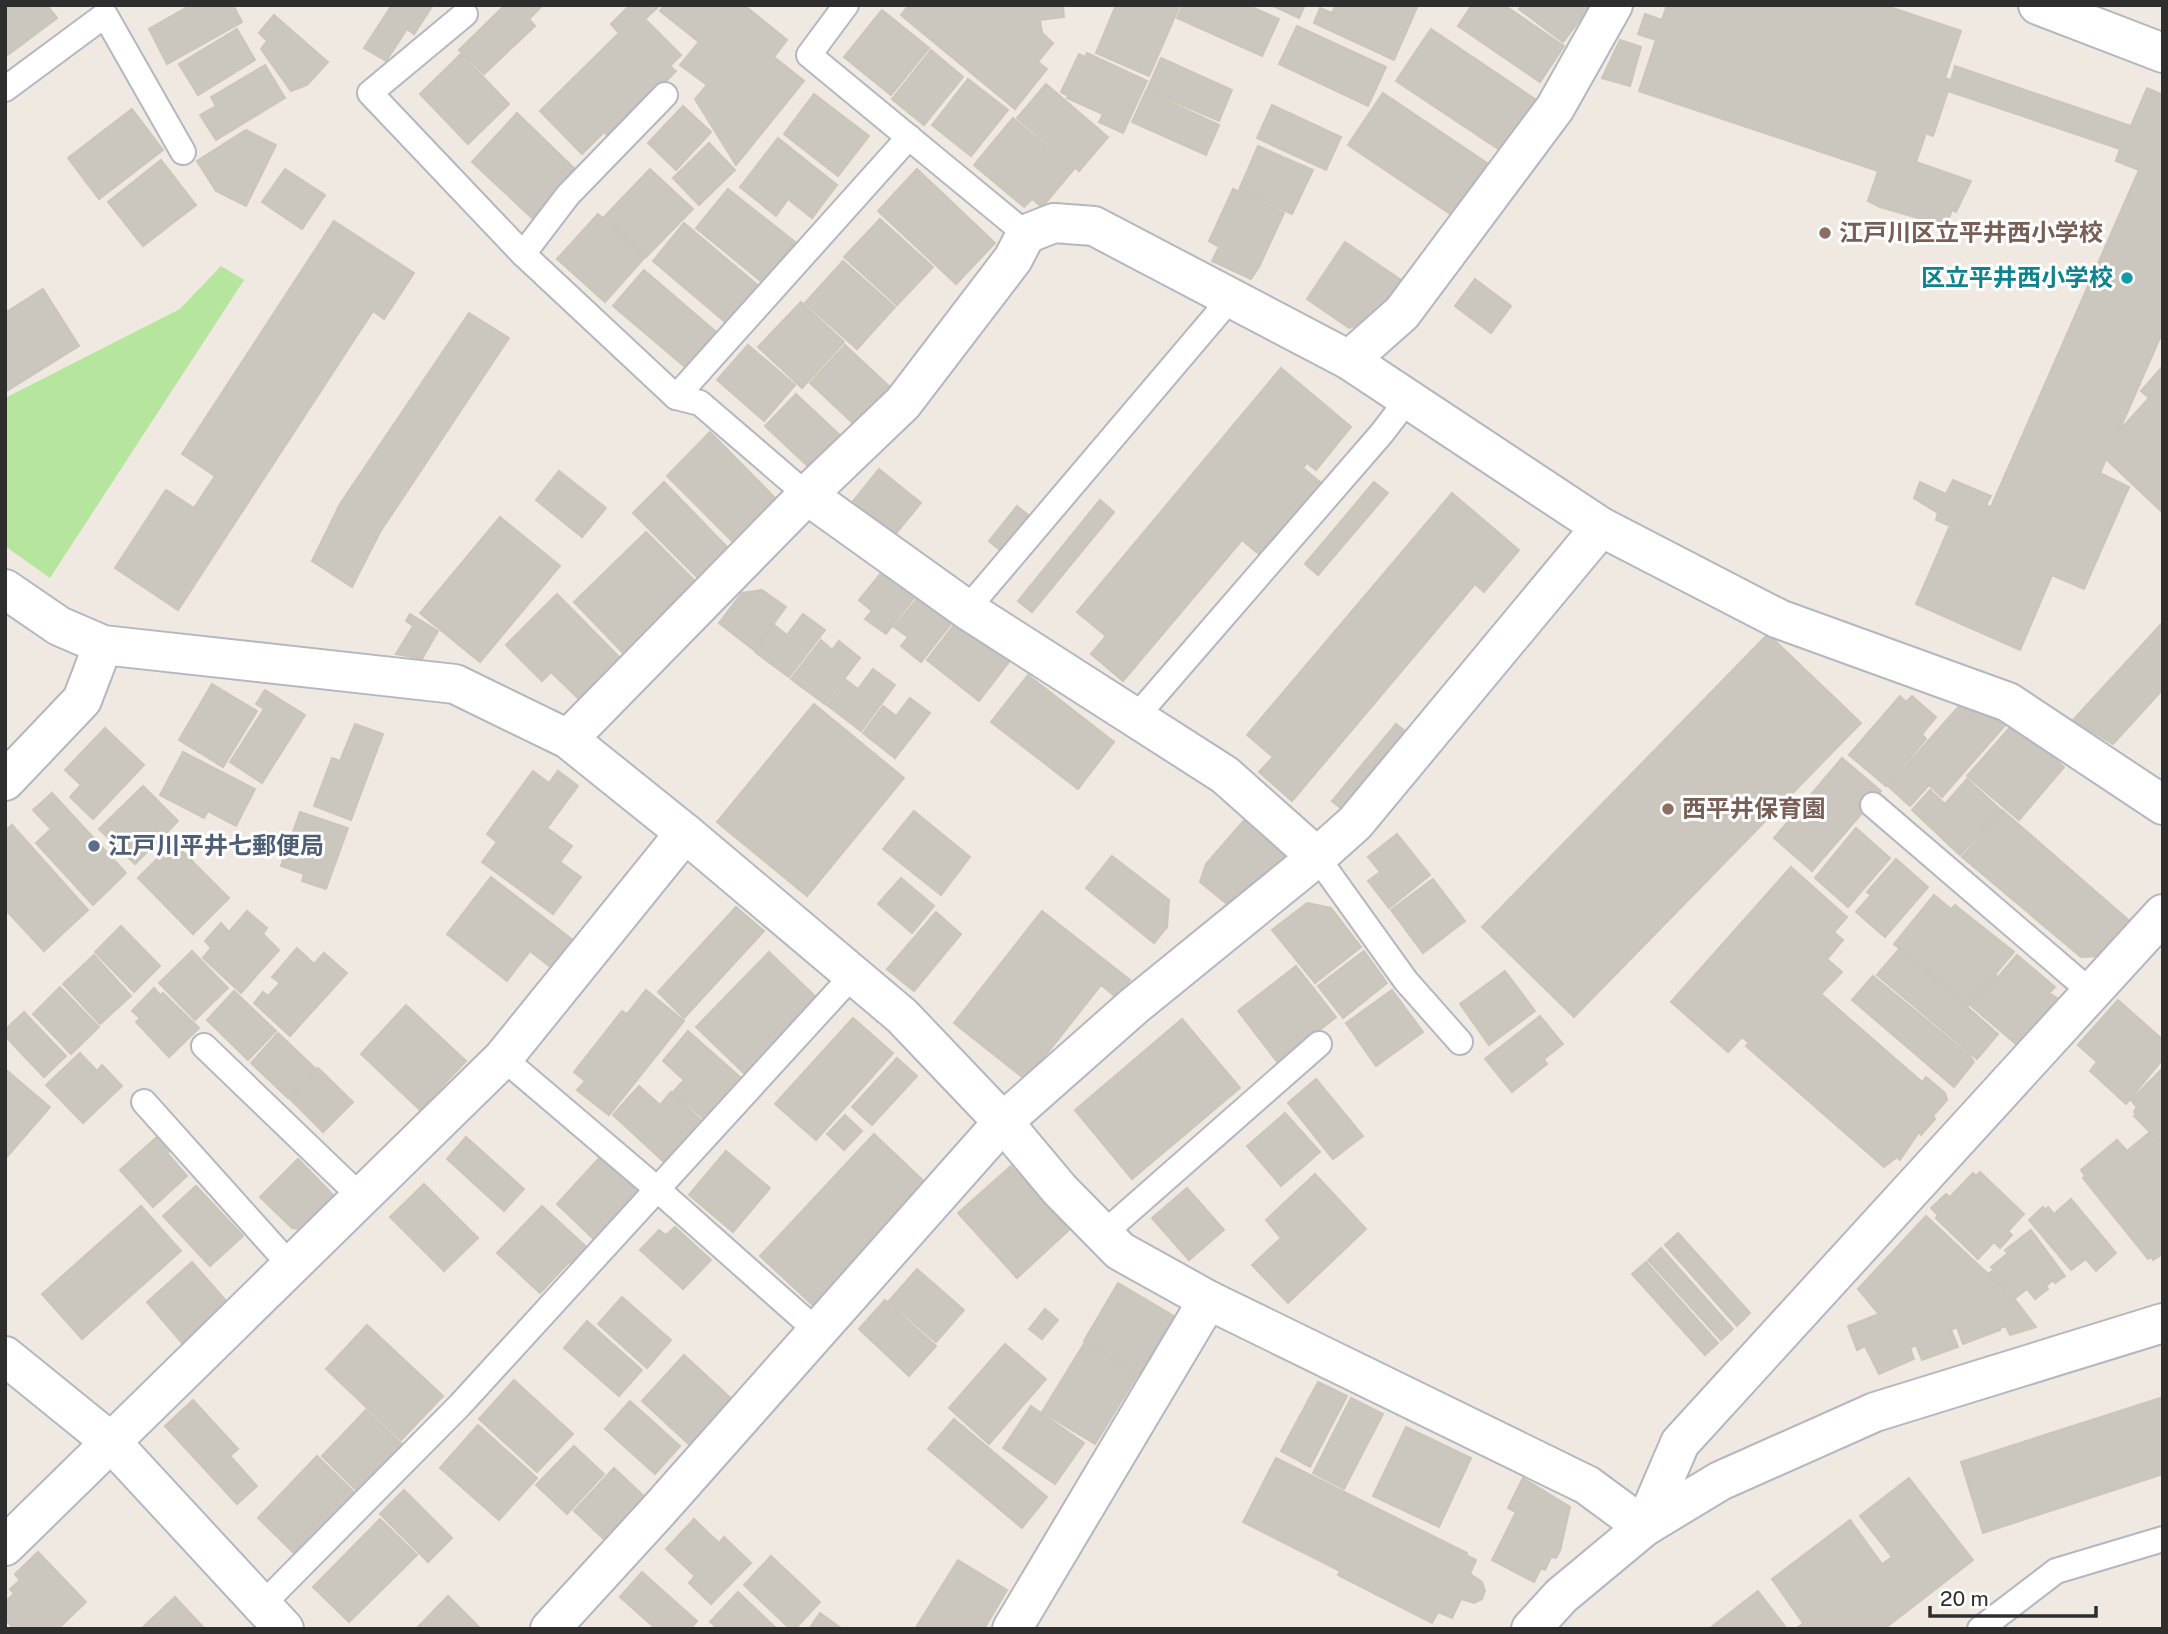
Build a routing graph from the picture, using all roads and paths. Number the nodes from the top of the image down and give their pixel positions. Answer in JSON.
{"nodes":[{"id":1,"x":846,"y":5,"type":"edge"},
{"id":2,"x":1613,"y":5,"type":"edge"},
{"id":3,"x":2038,"y":5,"type":"edge"},
{"id":4,"x":464,"y":14,"type":"dead end"},
{"id":5,"x":2163,"y":53,"type":"edge"},
{"id":6,"x":5,"y":89,"type":"edge"},
{"id":7,"x":665,"y":95,"type":"dead end"},
{"id":8,"x":909,"y":137,"type":"junction"},
{"id":9,"x":183,"y":152,"type":"dead end"},
{"id":10,"x":1026,"y":234,"type":"junction"},
{"id":11,"x":523,"y":254,"type":"junction"},
{"id":12,"x":1231,"y":298,"type":"junction"},
{"id":13,"x":1349,"y":360,"type":"junction"},
{"id":14,"x":676,"y":397,"type":"junction"},
{"id":15,"x":1408,"y":399,"type":"junction"},
{"id":16,"x":807,"y":495,"type":"junction"},
{"id":17,"x":1601,"y":527,"type":"junction"},
{"id":18,"x":5,"y":589,"type":"edge"},
{"id":19,"x":969,"y":611,"type":"junction"},
{"id":20,"x":103,"y":645,"type":"junction"},
{"id":21,"x":1135,"y":718,"type":"junction"},
{"id":22,"x":568,"y":739,"type":"junction"},
{"id":23,"x":5,"y":781,"type":"edge"},
{"id":24,"x":2163,"y":804,"type":"edge"},
{"id":25,"x":1873,"y":805,"type":"dead end"},
{"id":26,"x":685,"y":833,"type":"junction"},
{"id":27,"x":1317,"y":858,"type":"junction"},
{"id":28,"x":2163,"y":914,"type":"edge"},
{"id":29,"x":853,"y":975,"type":"junction"},
{"id":30,"x":2091,"y":992,"type":"junction"},
{"id":31,"x":1460,"y":1042,"type":"dead end"},
{"id":32,"x":1319,"y":1044,"type":"dead end"},
{"id":33,"x":204,"y":1046,"type":"dead end"},
{"id":34,"x":503,"y":1058,"type":"junction"},
{"id":35,"x":144,"y":1102,"type":"dead end"},
{"id":36,"x":1003,"y":1122,"type":"junction"},
{"id":37,"x":657,"y":1189,"type":"junction"},
{"id":38,"x":361,"y":1197,"type":"junction"},
{"id":39,"x":1103,"y":1234,"type":"junction"},
{"id":40,"x":291,"y":1266,"type":"junction"},
{"id":41,"x":1208,"y":1300,"type":"junction"},
{"id":42,"x":2163,"y":1323,"type":"edge"},
{"id":43,"x":817,"y":1331,"type":"junction"},
{"id":44,"x":5,"y":1356,"type":"edge"},
{"id":45,"x":111,"y":1442,"type":"junction"},
{"id":46,"x":1644,"y":1527,"type":"junction"},
{"id":47,"x":2163,"y":1539,"type":"edge"},
{"id":48,"x":5,"y":1546,"type":"edge"},
{"id":49,"x":273,"y":1617,"type":"edge"},
{"id":50,"x":550,"y":1629,"type":"edge"},
{"id":51,"x":1012,"y":1629,"type":"edge"},
{"id":52,"x":1531,"y":1629,"type":"edge"},
{"id":53,"x":1980,"y":1629,"type":"edge"}],
"edges":[{"from":1,"to":8,"type":"lane"},
{"from":2,"to":13,"type":"street"},
{"from":3,"to":5,"type":"street"},
{"from":4,"to":11,"type":"lane"},
{"from":6,"to":9,"type":"lane"},
{"from":7,"to":11,"type":"lane"},
{"from":8,"to":10,"type":"lane"},
{"from":8,"to":14,"type":"lane"},
{"from":10,"to":12,"type":"street"},
{"from":10,"to":16,"type":"street"},
{"from":11,"to":14,"type":"lane"},
{"from":12,"to":13,"type":"street"},
{"from":12,"to":19,"type":"lane"},
{"from":13,"to":15,"type":"street"},
{"from":14,"to":16,"type":"lane"},
{"from":15,"to":17,"type":"street"},
{"from":15,"to":21,"type":"lane"},
{"from":16,"to":19,"type":"street"},
{"from":16,"to":22,"type":"street"},
{"from":17,"to":24,"type":"street"},
{"from":17,"to":27,"type":"street"},
{"from":18,"to":20,"type":"street"},
{"from":19,"to":21,"type":"street"},
{"from":20,"to":22,"type":"street"},
{"from":20,"to":23,"type":"street"},
{"from":21,"to":27,"type":"street"},
{"from":22,"to":26,"type":"street"},
{"from":25,"to":30,"type":"lane"},
{"from":26,"to":29,"type":"street"},
{"from":26,"to":34,"type":"street"},
{"from":27,"to":31,"type":"lane"},
{"from":27,"to":36,"type":"street"},
{"from":28,"to":30,"type":"street"},
{"from":29,"to":36,"type":"street"},
{"from":29,"to":37,"type":"lane"},
{"from":30,"to":46,"type":"street"},
{"from":32,"to":39,"type":"lane"},
{"from":33,"to":38,"type":"lane"},
{"from":34,"to":37,"type":"lane"},
{"from":34,"to":38,"type":"street"},
{"from":35,"to":40,"type":"lane"},
{"from":36,"to":39,"type":"street"},
{"from":36,"to":43,"type":"street"},
{"from":37,"to":43,"type":"lane"},
{"from":37,"to":49,"type":"lane"},
{"from":38,"to":40,"type":"street"},
{"from":39,"to":41,"type":"street"},
{"from":40,"to":45,"type":"street"},
{"from":41,"to":46,"type":"street"},
{"from":41,"to":51,"type":"street"},
{"from":42,"to":46,"type":"street"},
{"from":43,"to":50,"type":"street"},
{"from":44,"to":45,"type":"street"},
{"from":45,"to":48,"type":"street"},
{"from":45,"to":49,"type":"street"},
{"from":46,"to":52,"type":"street"},
{"from":47,"to":53,"type":"lane"}]}
